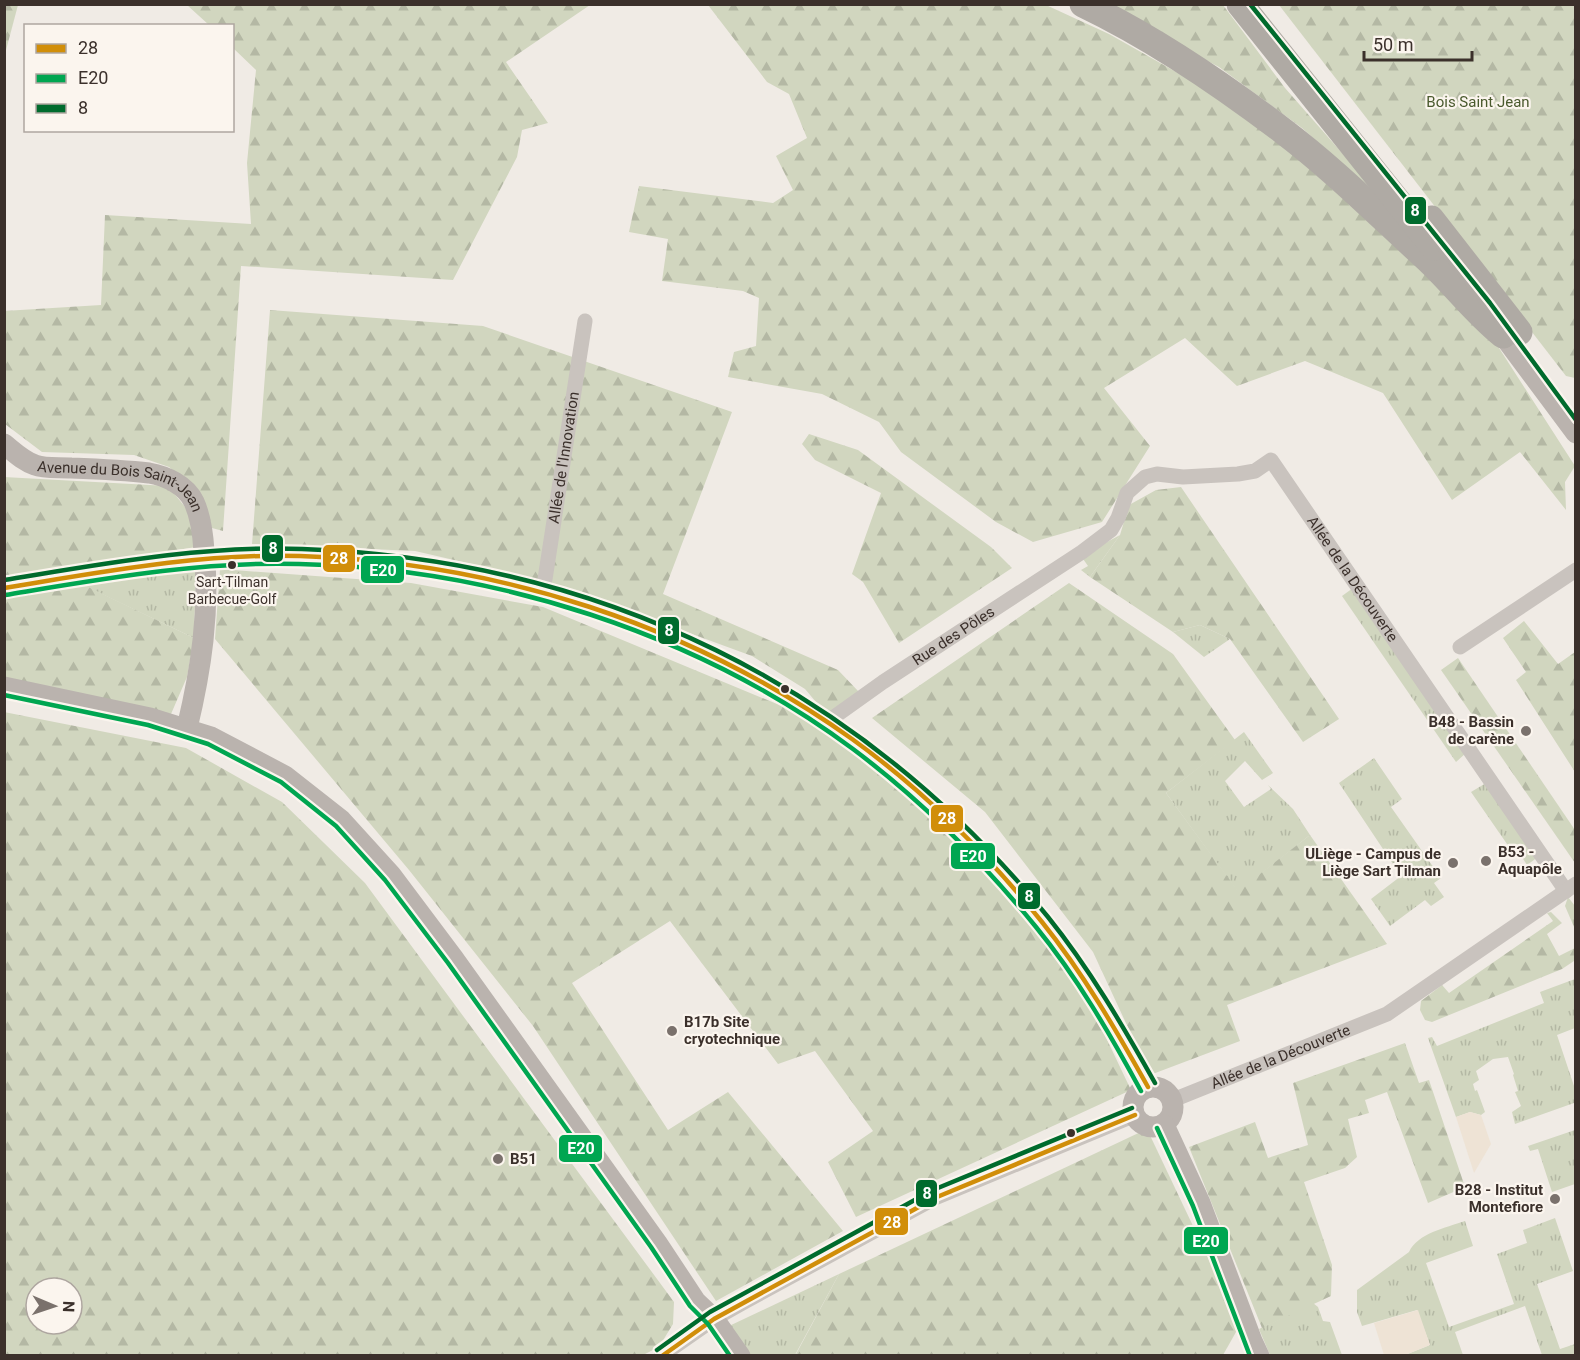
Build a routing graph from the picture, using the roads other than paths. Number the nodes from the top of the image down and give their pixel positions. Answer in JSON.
{"nodes":[{"id":1,"x":1083,"y":4,"type":"edge"},
{"id":2,"x":1240,"y":4,"type":"edge"},
{"id":3,"x":1261,"y":4,"type":"edge"},
{"id":4,"x":585,"y":321,"type":"dead end"},
{"id":5,"x":1511,"y":333,"type":"junction"},
{"id":6,"x":1575,"y":410,"type":"edge"},
{"id":7,"x":1575,"y":433,"type":"edge"},
{"id":8,"x":4,"y":444,"type":"edge"},
{"id":9,"x":1082,"y":552,"type":"joint"},
{"id":10,"x":205,"y":559,"type":"junction"},
{"id":11,"x":1575,"y":570,"type":"edge"},
{"id":12,"x":4,"y":588,"type":"edge"},
{"id":13,"x":543,"y":592,"type":"junction"},
{"id":14,"x":1460,"y":648,"type":"dead end"},
{"id":15,"x":4,"y":687,"type":"edge"},
{"id":16,"x":827,"y":722,"type":"junction"},
{"id":17,"x":187,"y":728,"type":"junction"},
{"id":18,"x":1571,"y":887,"type":"edge"},
{"id":19,"x":1148,"y":1087,"type":"junction"},
{"id":20,"x":1173,"y":1100,"type":"junction"},
{"id":21,"x":1135,"y":1115,"type":"junction"},
{"id":22,"x":1164,"y":1125,"type":"junction"},
{"id":23,"x":714,"y":1319,"type":"junction"},
{"id":24,"x":661,"y":1356,"type":"edge"},
{"id":25,"x":740,"y":1356,"type":"edge"},
{"id":26,"x":1259,"y":1356,"type":"edge"}],
"edges":[{"from":1,"to":5,"type":"highway"},
{"from":2,"to":5,"type":"highway"},
{"from":3,"to":5,"type":"highway"},
{"from":4,"to":13,"type":"street","name":"Allée de l'Innovation"},
{"from":5,"to":6,"type":"main road"},
{"from":5,"to":7,"type":"main road"},
{"from":8,"to":10,"type":"main road","name":"Avenue du Bois Saint-Jean"},
{"from":9,"to":16,"type":"street","name":"Rue des Pôles"},
{"from":9,"to":18,"type":"street","name":"Allée de la Découverte"},
{"from":10,"to":12,"type":"main road"},
{"from":10,"to":13,"type":"main road"},
{"from":10,"to":17,"type":"main road","name":"Avenue du Bois Saint-Jean"},
{"from":11,"to":14,"type":"street"},
{"from":13,"to":16,"type":"main road"},
{"from":15,"to":17,"type":"main road"},
{"from":16,"to":19,"type":"main road"},
{"from":17,"to":23,"type":"main road"},
{"from":18,"to":20,"type":"street","name":"Allée de la Découverte"},
{"from":19,"to":20,"type":"main road"},
{"from":19,"to":21,"type":"main road"},
{"from":20,"to":22,"type":"main road"},
{"from":21,"to":22,"type":"main road"},
{"from":21,"to":23,"type":"street"},
{"from":22,"to":26,"type":"main road"},
{"from":23,"to":24,"type":"street"},
{"from":23,"to":25,"type":"main road"}]}
